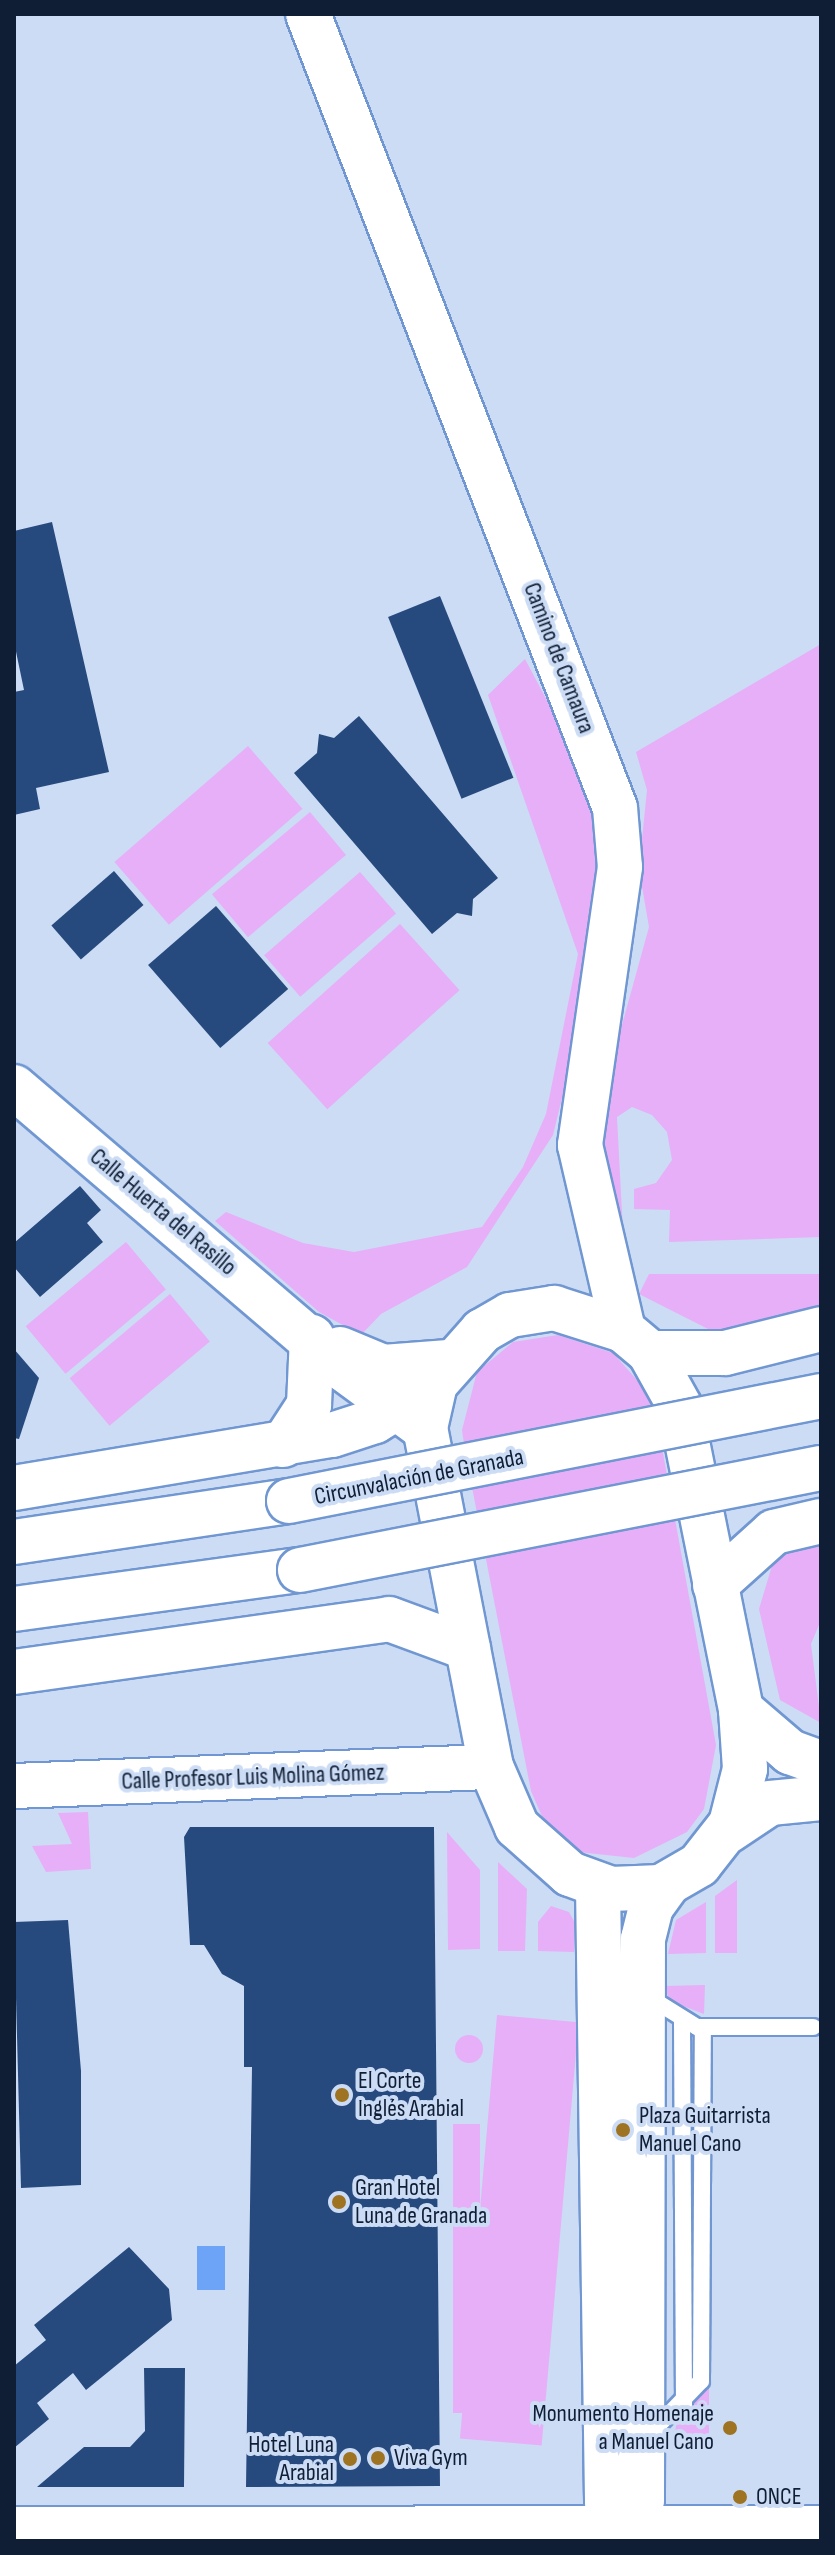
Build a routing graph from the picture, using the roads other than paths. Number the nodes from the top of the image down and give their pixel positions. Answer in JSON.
{"nodes":[{"id":1,"x":308,"y":14,"type":"edge"},
{"id":2,"x":14,"y":1087,"type":"edge"},
{"id":3,"x":821,"y":1329,"type":"edge"},
{"id":4,"x":312,"y":1337,"type":"junction"},
{"id":5,"x":637,"y":1341,"type":"junction"},
{"id":6,"x":442,"y":1373,"type":"junction"},
{"id":7,"x":821,"y":1396,"type":"edge"},
{"id":8,"x":411,"y":1418,"type":"junction"},
{"id":9,"x":283,"y":1445,"type":"junction"},
{"id":10,"x":821,"y":1468,"type":"edge"},
{"id":11,"x":14,"y":1488,"type":"edge"},
{"id":12,"x":821,"y":1521,"type":"edge"},
{"id":13,"x":14,"y":1542,"type":"edge"},
{"id":14,"x":715,"y":1585,"type":"junction"},
{"id":15,"x":14,"y":1609,"type":"edge"},
{"id":16,"x":468,"y":1648,"type":"junction"},
{"id":17,"x":14,"y":1672,"type":"edge"},
{"id":18,"x":741,"y":1710,"type":"junction"},
{"id":19,"x":821,"y":1763,"type":"edge"},
{"id":20,"x":491,"y":1767,"type":"junction"},
{"id":21,"x":14,"y":1786,"type":"edge"},
{"id":22,"x":821,"y":1798,"type":"edge"},
{"id":23,"x":728,"y":1831,"type":"junction"},
{"id":24,"x":667,"y":1885,"type":"junction"},
{"id":25,"x":598,"y":1886,"type":"junction"},
{"id":26,"x":642,"y":1989,"type":"junction"},
{"id":27,"x":682,"y":2022,"type":"junction"},
{"id":28,"x":813,"y":2027,"type":"dead end"},
{"id":29,"x":703,"y":2028,"type":"junction"},
{"id":30,"x":684,"y":2405,"type":"junction"},
{"id":31,"x":642,"y":2441,"type":"junction"},
{"id":32,"x":642,"y":2484,"type":"junction"},
{"id":33,"x":709,"y":2528,"type":"junction"},
{"id":34,"x":821,"y":2528,"type":"edge"},
{"id":35,"x":14,"y":2529,"type":"edge"},
{"id":36,"x":623,"y":2534,"type":"edge"}],
"edges":[{"from":1,"to":5,"type":"main road","name":"Camino de Camaura"},
{"from":2,"to":4,"type":"main road","name":"Calle Huerta del Rasillo"},
{"from":3,"to":5,"type":"main road"},
{"from":4,"to":6,"type":"main road","name":"Calle Huerta del Rasillo"},
{"from":4,"to":8,"type":"main road","name":"Calle Huerta del Rasillo"},
{"from":4,"to":9,"type":"main road"},
{"from":5,"to":6,"type":"main road"},
{"from":5,"to":14,"type":"main road","name":"Camino de Camaura"},
{"from":6,"to":8,"type":"main road"},
{"from":7,"to":13,"type":"main road","name":"Circunvalación de Granada","bridge":true},
{"from":8,"to":9,"type":"main road"},
{"from":8,"to":16,"type":"main road"},
{"from":9,"to":11,"type":"main road"},
{"from":10,"to":15,"type":"main road","bridge":true},
{"from":12,"to":14,"type":"main road"},
{"from":14,"to":18,"type":"main road","name":"Camino de Camaura"},
{"from":16,"to":17,"type":"main road"},
{"from":16,"to":20,"type":"main road"},
{"from":18,"to":19,"type":"main road"},
{"from":18,"to":23,"type":"main road","name":"Camino de Camaura"},
{"from":20,"to":21,"type":"main road","name":"Calle Profesor Luis Molina Gómez"},
{"from":20,"to":25,"type":"main road"},
{"from":22,"to":23,"type":"main road"},
{"from":23,"to":24,"type":"main road"},
{"from":24,"to":25,"type":"main road"},
{"from":24,"to":26,"type":"main road"},
{"from":25,"to":36,"type":"main road"},
{"from":26,"to":27,"type":"lane"},
{"from":26,"to":31,"type":"main road"},
{"from":27,"to":29,"type":"lane"},
{"from":27,"to":30,"type":"lane"},
{"from":28,"to":29,"type":"lane"},
{"from":29,"to":30,"type":"lane"},
{"from":30,"to":31,"type":"lane"},
{"from":31,"to":32,"type":"main road"},
{"from":32,"to":33,"type":"main road"},
{"from":32,"to":36,"type":"main road"},
{"from":33,"to":34,"type":"main road"},
{"from":33,"to":36,"type":"main road"},
{"from":35,"to":36,"type":"main road"}]}
